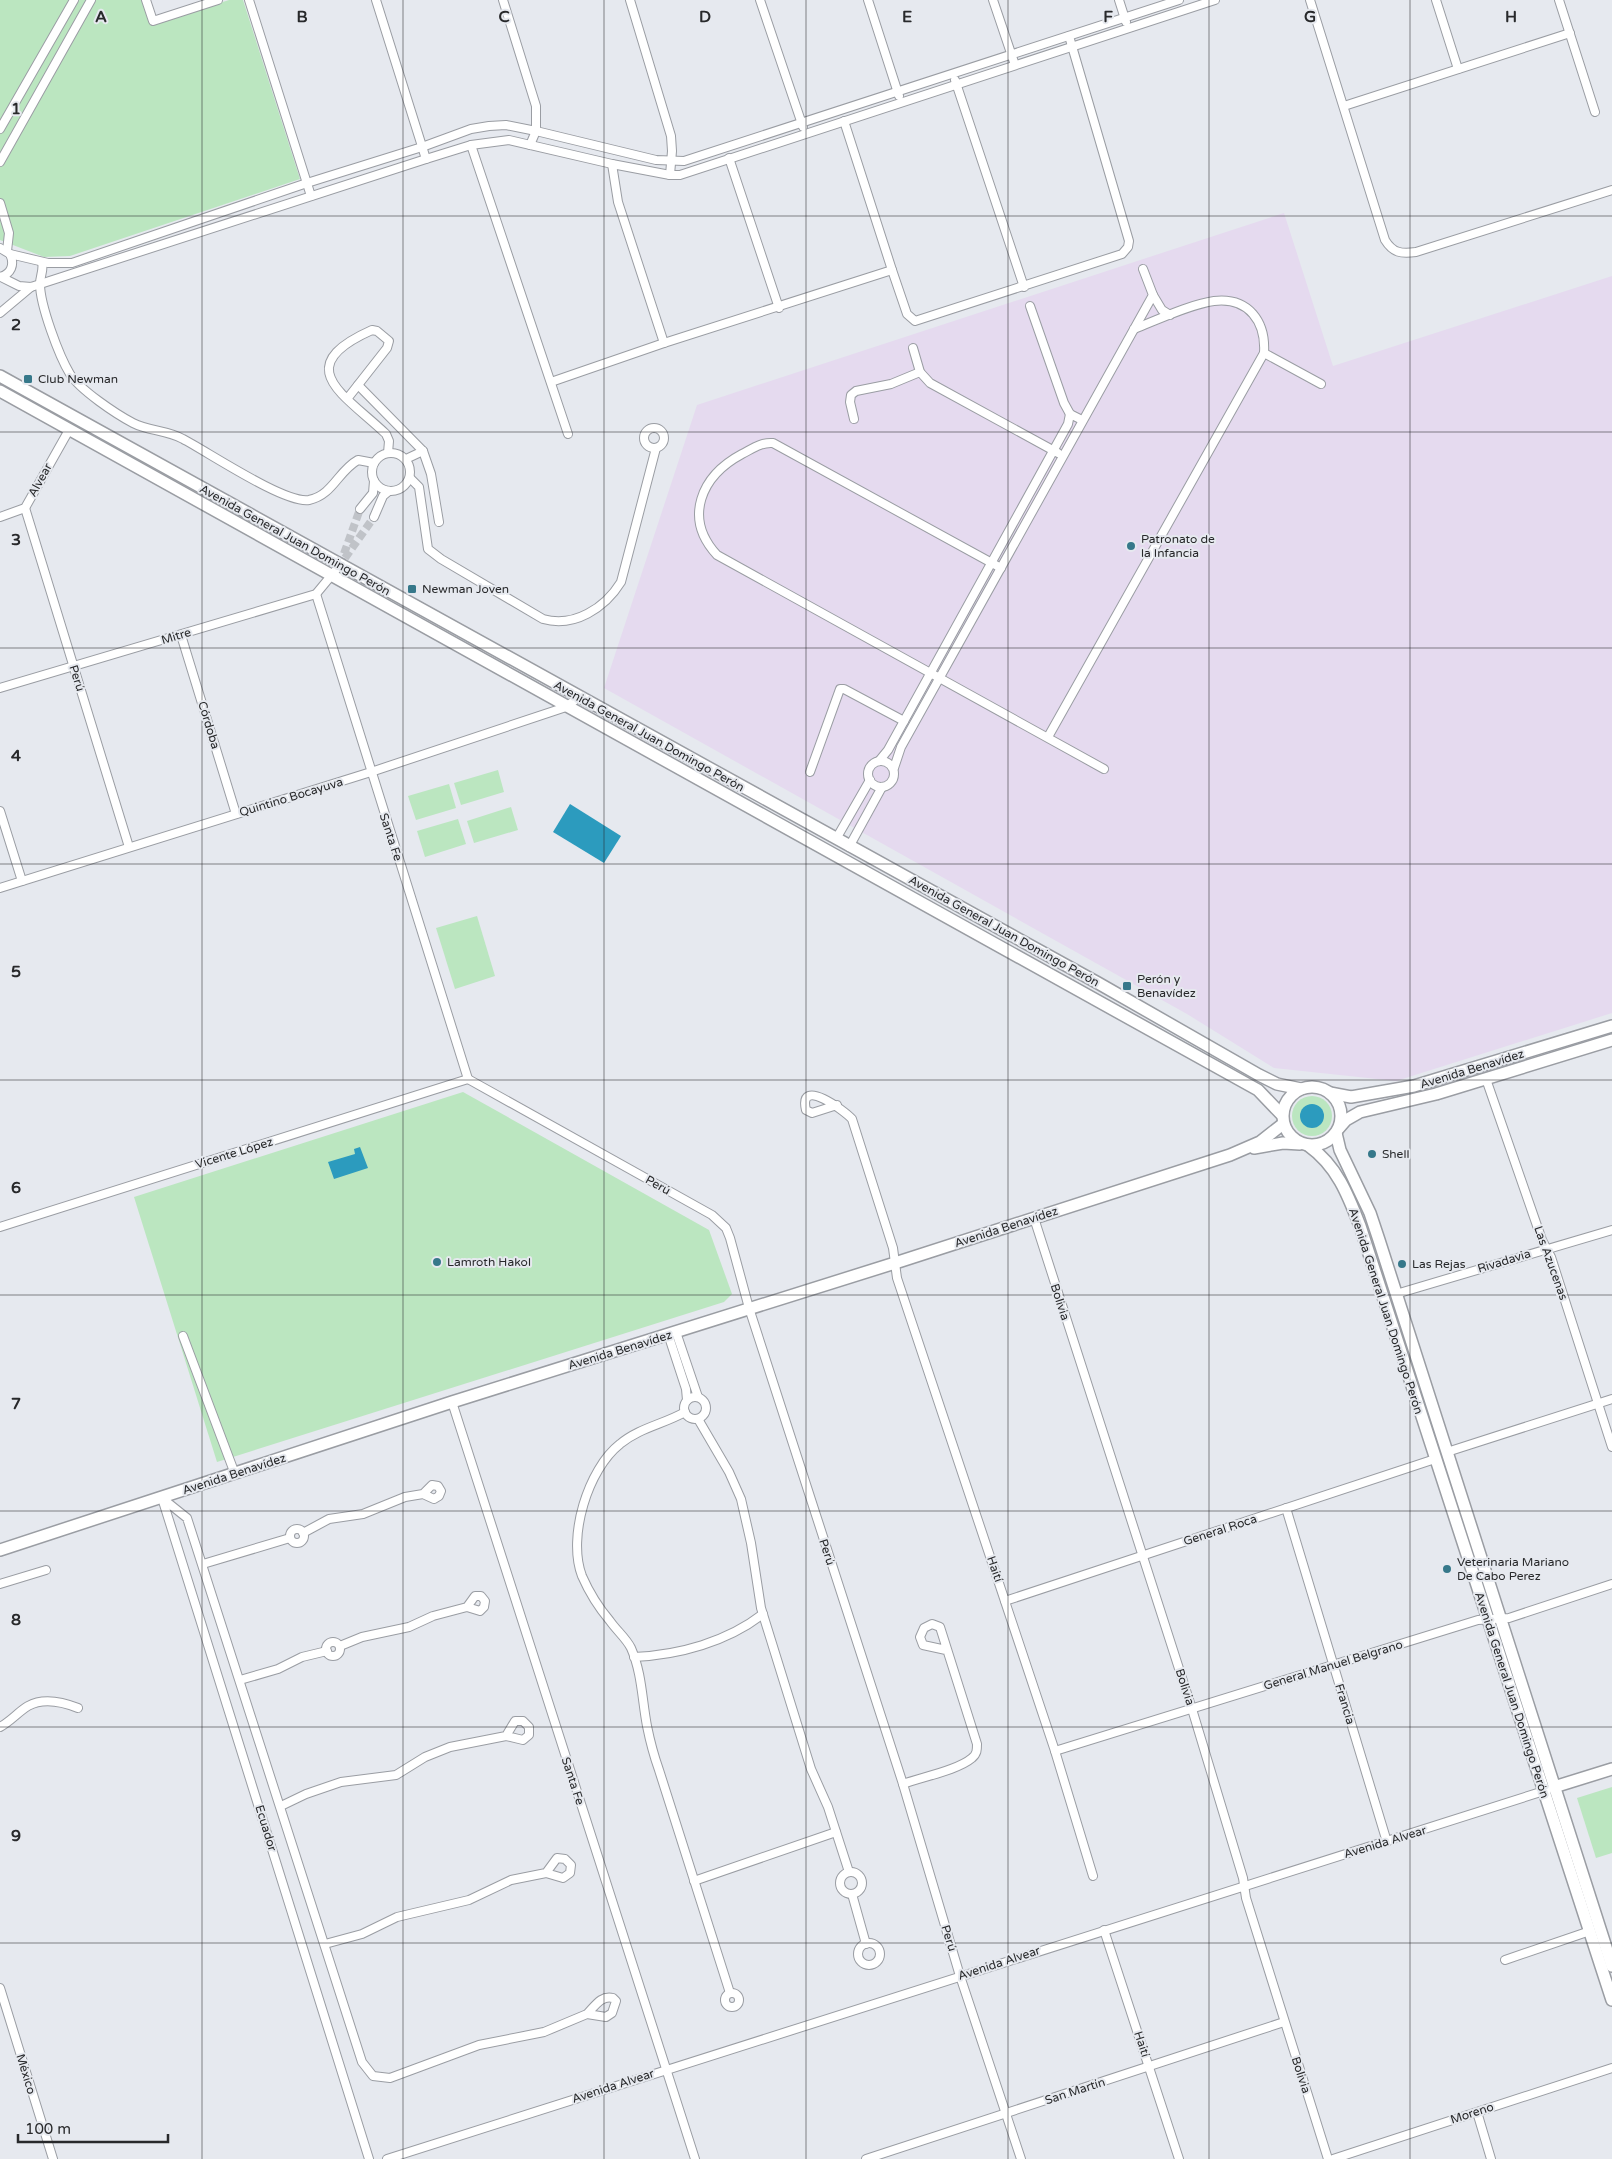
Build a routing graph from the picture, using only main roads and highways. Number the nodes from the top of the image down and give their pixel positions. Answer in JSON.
{"nodes":[{"id":1,"x":0,"y":376,"type":"edge"},
{"id":2,"x":0,"y":391,"type":"edge"},
{"id":3,"x":1612,"y":1026,"type":"edge"},
{"id":4,"x":1612,"y":1040,"type":"edge"},
{"id":5,"x":1301,"y":1089,"type":"junction"},
{"id":6,"x":1330,"y":1093,"type":"junction"},
{"id":7,"x":1282,"y":1120,"type":"junction"},
{"id":8,"x":1338,"y":1131,"type":"junction"},
{"id":9,"x":1304,"y":1145,"type":"junction"},
{"id":10,"x":1240,"y":1151,"type":"junction"},
{"id":11,"x":0,"y":1550,"type":"edge"},
{"id":12,"x":1612,"y":1770,"type":"edge"},
{"id":13,"x":1549,"y":1789,"type":"junction"},
{"id":14,"x":1612,"y":1966,"type":"edge"},
{"id":15,"x":1612,"y":2000,"type":"edge"}],
"edges":[{"from":1,"to":5,"type":"main road","name":"Avenida General Juan Domingo Perón"},
{"from":2,"to":7,"type":"main road","name":"Avenida General Juan Domingo Perón"},
{"from":3,"to":6,"type":"main road","name":"Avenida Benavídez"},
{"from":4,"to":8,"type":"main road","name":"Avenida Benavídez"},
{"from":5,"to":6,"type":"main road"},
{"from":5,"to":7,"type":"main road"},
{"from":6,"to":8,"type":"main road"},
{"from":7,"to":9,"type":"main road"},
{"from":7,"to":10,"type":"main road","name":"Avenida Benavídez"},
{"from":8,"to":9,"type":"main road"},
{"from":8,"to":13,"type":"main road","name":"Avenida General Juan Domingo Perón"},
{"from":9,"to":10,"type":"main road","name":"Avenida Benavídez"},
{"from":9,"to":13,"type":"main road","name":"Avenida General Juan Domingo Perón"},
{"from":10,"to":11,"type":"main road","name":"Avenida Benavídez"},
{"from":12,"to":13,"type":"main road","name":"Avenida Alvear"},
{"from":13,"to":14,"type":"main road","name":"Avenida General Juan Domingo Perón"},
{"from":13,"to":15,"type":"main road","name":"Avenida General Juan Domingo Perón"}]}
